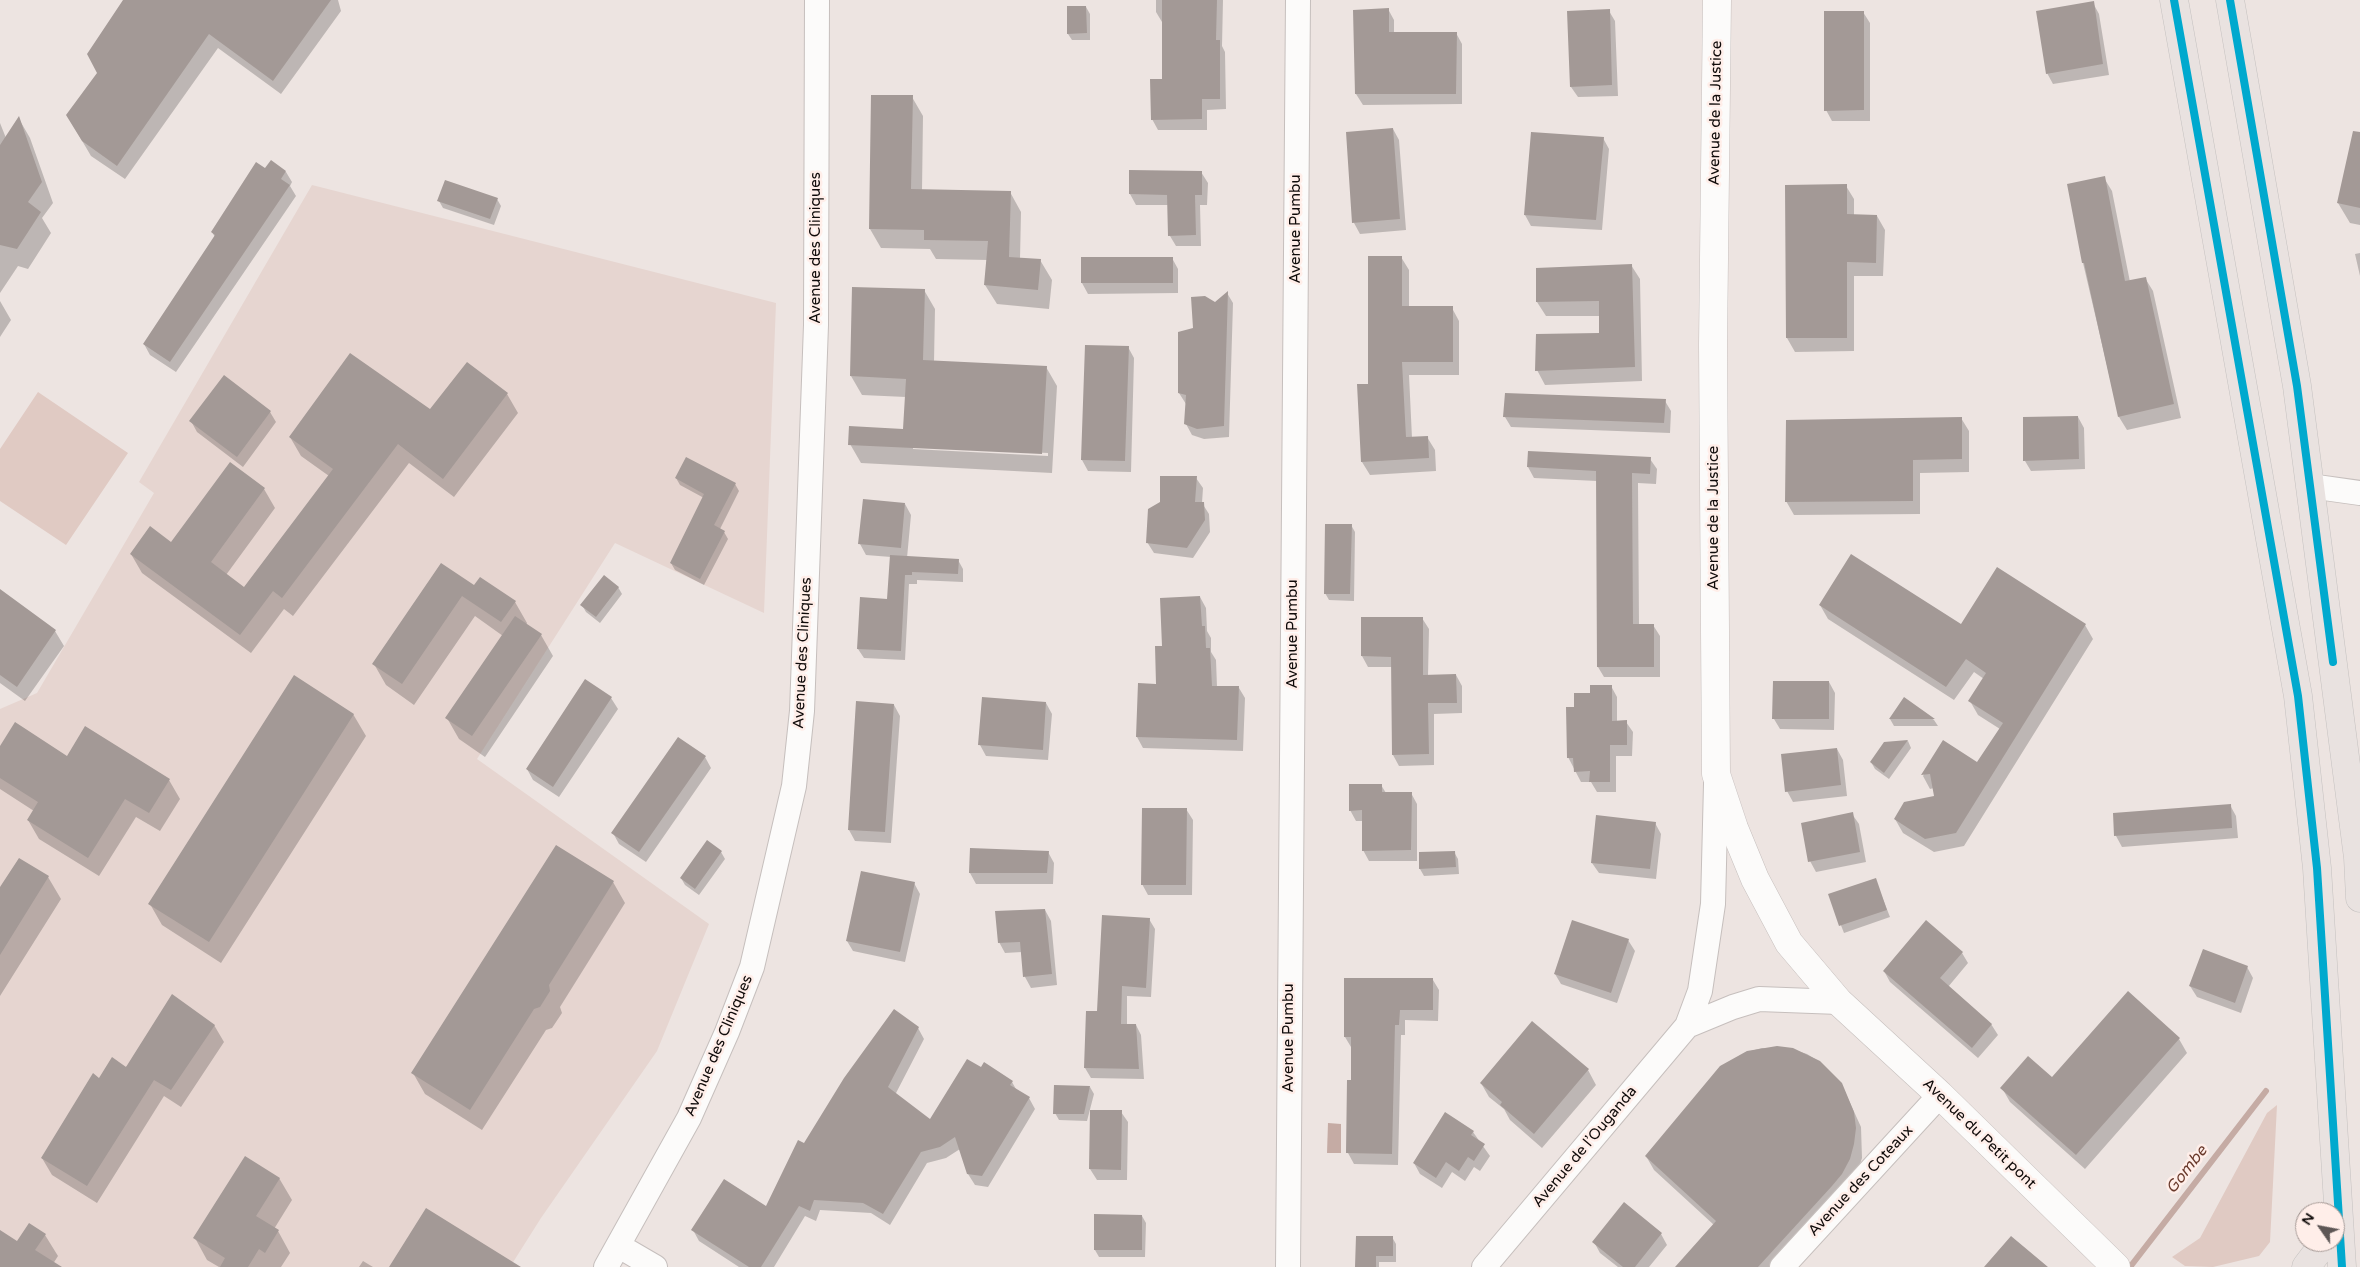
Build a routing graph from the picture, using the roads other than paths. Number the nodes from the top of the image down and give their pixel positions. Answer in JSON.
{"nodes":[{"id":1,"x":817,"y":0,"type":"edge"},
{"id":2,"x":1298,"y":0,"type":"edge"},
{"id":3,"x":1717,"y":0,"type":"edge"},
{"id":4,"x":2174,"y":0,"type":"edge"},
{"id":5,"x":2230,"y":0,"type":"edge"},
{"id":6,"x":2310,"y":486,"type":"junction"},
{"id":7,"x":2360,"y":493,"type":"edge"},
{"id":8,"x":1716,"y":774,"type":"junction"},
{"id":9,"x":2359,"y":865,"type":"edge"},
{"id":10,"x":2317,"y":868,"type":"junction"},
{"id":11,"x":2360,"y":898,"type":"edge"},
{"id":12,"x":1839,"y":1002,"type":"junction"},
{"id":13,"x":1687,"y":1026,"type":"junction"},
{"id":14,"x":1940,"y":1095,"type":"junction"},
{"id":15,"x":2336,"y":1202,"type":"edge"},
{"id":16,"x":619,"y":1246,"type":"junction"},
{"id":17,"x":2317,"y":1252,"type":"edge"},
{"id":18,"x":2341,"y":1252,"type":"edge"},
{"id":19,"x":2111,"y":1262,"type":"edge"},
{"id":20,"x":606,"y":1267,"type":"edge"},
{"id":21,"x":655,"y":1267,"type":"edge"},
{"id":22,"x":1288,"y":1267,"type":"edge"},
{"id":23,"x":1484,"y":1267,"type":"edge"},
{"id":24,"x":1782,"y":1267,"type":"edge"},
{"id":25,"x":2306,"y":1267,"type":"edge"},
{"id":26,"x":2342,"y":1267,"type":"edge"},
{"id":27,"x":2360,"y":1267,"type":"edge"}],
"edges":[{"from":1,"to":16,"type":"street","name":"Avenue des Cliniques"},
{"from":2,"to":22,"type":"street","name":"Avenue Pumbu"},
{"from":3,"to":8,"type":"main road","name":"Avenue de la Justice"},
{"from":4,"to":10,"type":"main road"},
{"from":5,"to":6,"type":"main road"},
{"from":6,"to":7,"type":"street"},
{"from":6,"to":9,"type":"main road"},
{"from":8,"to":12,"type":"main road","name":"Avenue de la Justice"},
{"from":8,"to":13,"type":"street","name":"Avenue de l’Ouganda"},
{"from":9,"to":11,"type":"main road"},
{"from":10,"to":15,"type":"main road"},
{"from":10,"to":27,"type":"main road"},
{"from":12,"to":13,"type":"street","name":"Avenue de l’Ouganda"},
{"from":12,"to":14,"type":"main road","name":"Avenue du Petit pont"},
{"from":13,"to":23,"type":"street","name":"Avenue de l’Ouganda"},
{"from":14,"to":19,"type":"main road","name":"Avenue du Petit pont"},
{"from":14,"to":24,"type":"street","name":"Avenue des Coteaux"},
{"from":16,"to":20,"type":"street","name":"Avenue des Cliniques"},
{"from":16,"to":21,"type":"street"},
{"from":17,"to":25,"type":"main road"},
{"from":18,"to":26,"type":"main road"}]}
